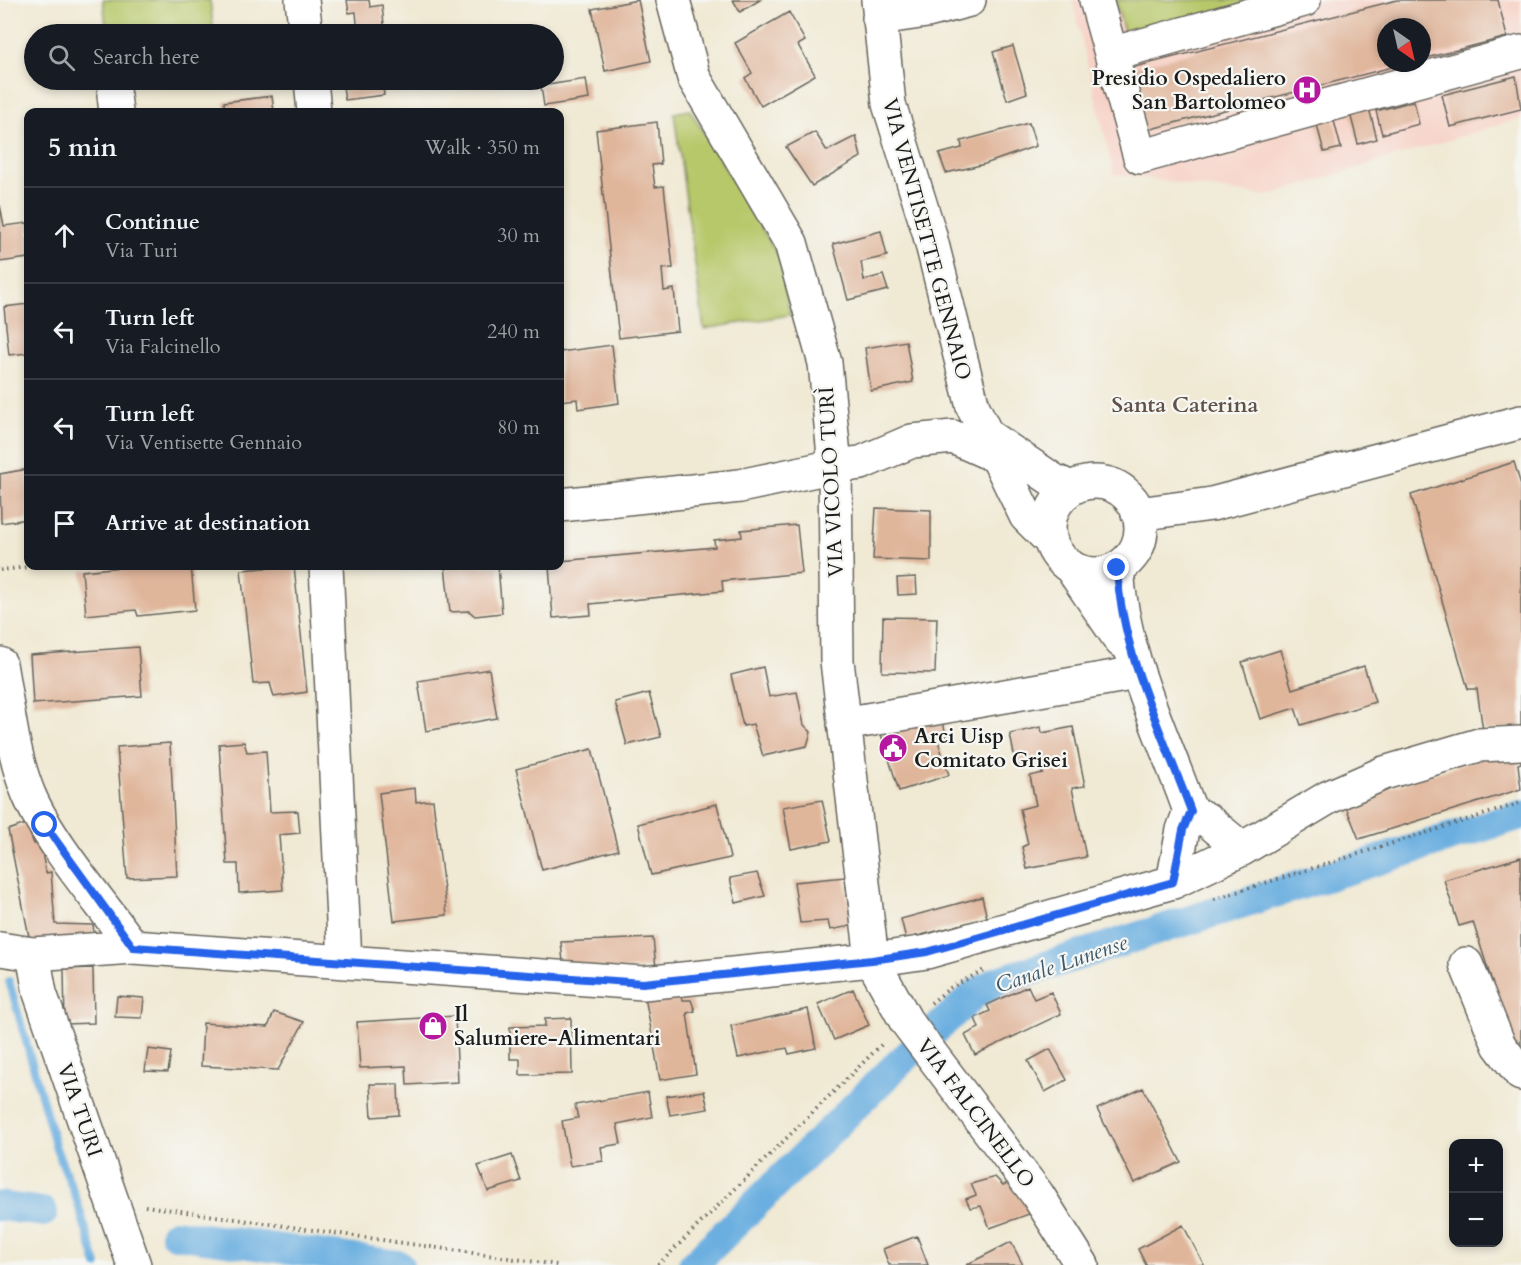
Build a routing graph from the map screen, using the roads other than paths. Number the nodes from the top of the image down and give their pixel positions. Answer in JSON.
{"nodes":[{"id":1,"x":302,"y":0,"type":"edge"},
{"id":2,"x":673,"y":0,"type":"edge"},
{"id":3,"x":969,"y":0,"type":"edge"},
{"id":4,"x":1096,"y":0,"type":"edge"},
{"id":5,"x":1304,"y":0,"type":"edge"},
{"id":6,"x":879,"y":9,"type":"edge"},
{"id":7,"x":305,"y":24,"type":"edge"},
{"id":8,"x":1521,"y":52,"type":"edge"},
{"id":9,"x":1111,"y":54,"type":"junction"},
{"id":10,"x":312,"y":90,"type":"edge"},
{"id":11,"x":314,"y":108,"type":"edge"},
{"id":12,"x":968,"y":389,"type":"junction"},
{"id":13,"x":1521,"y":422,"type":"edge"},
{"id":14,"x":912,"y":441,"type":"junction"},
{"id":15,"x":993,"y":447,"type":"junction"},
{"id":16,"x":835,"y":466,"type":"junction"},
{"id":17,"x":1071,"y":488,"type":"junction"},
{"id":18,"x":564,"y":505,"type":"edge"},
{"id":19,"x":1050,"y":540,"type":"junction"},
{"id":20,"x":1131,"y":542,"type":"junction"},
{"id":21,"x":1070,"y":566,"type":"junction"},
{"id":22,"x":326,"y":570,"type":"edge"},
{"id":23,"x":0,"y":664,"type":"edge"},
{"id":24,"x":1134,"y":664,"type":"junction"},
{"id":25,"x":844,"y":724,"type":"junction"},
{"id":26,"x":1521,"y":743,"type":"edge"},
{"id":27,"x":1191,"y":811,"type":"junction"},
{"id":28,"x":1242,"y":849,"type":"junction"},
{"id":29,"x":1173,"y":882,"type":"junction"},
{"id":30,"x":133,"y":947,"type":"junction"},
{"id":31,"x":0,"y":949,"type":"edge"},
{"id":32,"x":33,"y":954,"type":"junction"},
{"id":33,"x":872,"y":960,"type":"junction"},
{"id":34,"x":345,"y":962,"type":"junction"},
{"id":35,"x":1466,"y":964,"type":"dead end"},
{"id":36,"x":1521,"y":1074,"type":"edge"},
{"id":37,"x":134,"y":1265,"type":"edge"},
{"id":38,"x":1082,"y":1265,"type":"edge"}],
"edges":[{"from":1,"to":7,"type":"street"},
{"from":2,"to":16,"type":"street","name":"VIA VICOLO TURÌ"},
{"from":3,"to":6,"type":"street"},
{"from":4,"to":9,"type":"street"},
{"from":5,"to":9,"type":"street"},
{"from":6,"to":12,"type":"street","name":"VIA VENTISETTE GENNAIO"},
{"from":8,"to":9,"type":"street"},
{"from":10,"to":11,"type":"street"},
{"from":12,"to":14,"type":"street"},
{"from":12,"to":15,"type":"street","name":"VIA VENTISETTE GENNAIO"},
{"from":13,"to":20,"type":"street"},
{"from":14,"to":15,"type":"street"},
{"from":14,"to":16,"type":"street"},
{"from":15,"to":17,"type":"street","name":"VIA VENTISETTE GENNAIO"},
{"from":15,"to":19,"type":"street","name":"VIA VENTISETTE GENNAIO"},
{"from":16,"to":18,"type":"street"},
{"from":16,"to":25,"type":"street","name":"VIA VICOLO TURÌ"},
{"from":17,"to":19,"type":"street"},
{"from":17,"to":20,"type":"street"},
{"from":19,"to":21,"type":"street","name":"VIA VENTISETTE GENNAIO"},
{"from":20,"to":21,"type":"street"},
{"from":20,"to":24,"type":"street","name":"VIA VENTISETTE GENNAIO"},
{"from":21,"to":24,"type":"street","name":"VIA VENTISETTE GENNAIO"},
{"from":22,"to":34,"type":"street"},
{"from":23,"to":30,"type":"street"},
{"from":24,"to":25,"type":"street"},
{"from":24,"to":27,"type":"street","name":"VIA VENTISETTE GENNAIO"},
{"from":25,"to":33,"type":"street","name":"VIA VICOLO TURÌ"},
{"from":26,"to":28,"type":"street"},
{"from":27,"to":28,"type":"street"},
{"from":27,"to":29,"type":"street"},
{"from":28,"to":29,"type":"street"},
{"from":29,"to":33,"type":"street"},
{"from":30,"to":32,"type":"street"},
{"from":30,"to":34,"type":"street"},
{"from":31,"to":32,"type":"street"},
{"from":32,"to":37,"type":"street","name":"VIA TURI"},
{"from":33,"to":34,"type":"street"},
{"from":33,"to":38,"type":"street","name":"VIA FALCINELLO"},
{"from":35,"to":36,"type":"street"}]}
